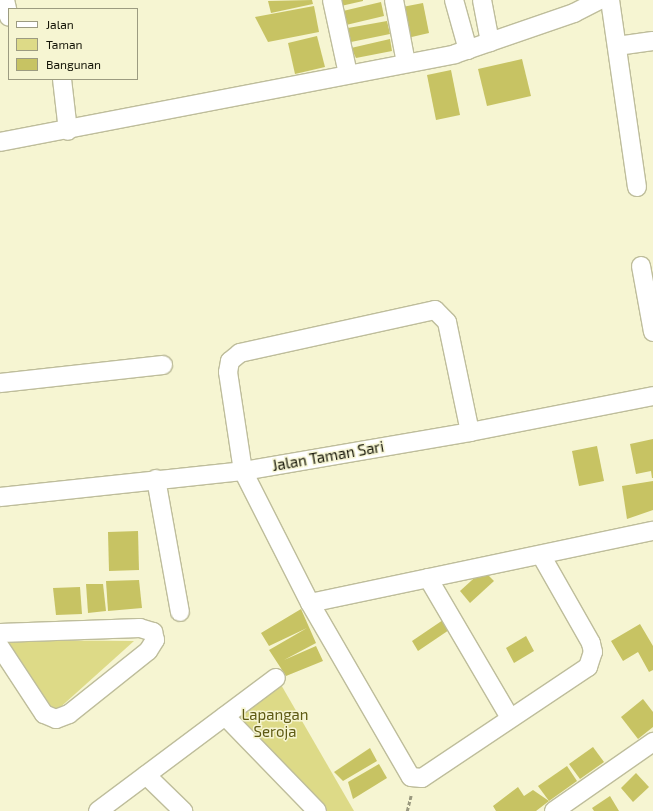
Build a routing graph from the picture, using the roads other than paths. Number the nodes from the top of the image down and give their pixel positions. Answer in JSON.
{"nodes":[{"id":1,"x":5,"y":0,"type":"edge"},
{"id":2,"x":332,"y":0,"type":"edge"},
{"id":3,"x":394,"y":0,"type":"edge"},
{"id":4,"x":454,"y":0,"type":"edge"},
{"id":5,"x":482,"y":0,"type":"edge"},
{"id":6,"x":599,"y":0,"type":"edge"},
{"id":7,"x":610,"y":0,"type":"edge"},
{"id":8,"x":8,"y":14,"type":"edge"},
{"id":9,"x":653,"y":41,"type":"edge"},
{"id":10,"x":490,"y":42,"type":"junction"},
{"id":11,"x":617,"y":46,"type":"junction"},
{"id":12,"x":468,"y":50,"type":"junction"},
{"id":13,"x":406,"y":63,"type":"junction"},
{"id":14,"x":348,"y":74,"type":"junction"},
{"id":15,"x":62,"y":80,"type":"edge"},
{"id":16,"x":68,"y":132,"type":"junction"},
{"id":17,"x":0,"y":142,"type":"edge"},
{"id":18,"x":637,"y":188,"type":"dead end"},
{"id":19,"x":641,"y":266,"type":"dead end"},
{"id":20,"x":653,"y":332,"type":"edge"},
{"id":21,"x":163,"y":365,"type":"dead end"},
{"id":22,"x":0,"y":383,"type":"edge"},
{"id":23,"x":653,"y":396,"type":"edge"},
{"id":24,"x":470,"y":432,"type":"junction"},
{"id":25,"x":243,"y":471,"type":"junction"},
{"id":26,"x":156,"y":479,"type":"junction"},
{"id":27,"x":0,"y":497,"type":"edge"},
{"id":28,"x":652,"y":533,"type":"edge"},
{"id":29,"x":541,"y":555,"type":"junction"},
{"id":30,"x":428,"y":578,"type":"junction"},
{"id":31,"x":310,"y":603,"type":"junction"},
{"id":32,"x":180,"y":612,"type":"dead end"},
{"id":33,"x":0,"y":633,"type":"edge"},
{"id":34,"x":0,"y":647,"type":"edge"},
{"id":35,"x":276,"y":678,"type":"dead end"},
{"id":36,"x":225,"y":716,"type":"junction"},
{"id":37,"x":510,"y":718,"type":"junction"},
{"id":38,"x":653,"y":742,"type":"edge"},
{"id":39,"x":146,"y":775,"type":"junction"},
{"id":40,"x":98,"y":811,"type":"edge"},
{"id":41,"x":183,"y":811,"type":"edge"},
{"id":42,"x":317,"y":811,"type":"edge"},
{"id":43,"x":554,"y":811,"type":"edge"}],
"edges":[{"from":1,"to":8,"type":"street"},
{"from":2,"to":14,"type":"street"},
{"from":3,"to":13,"type":"street"},
{"from":4,"to":12,"type":"street"},
{"from":5,"to":10,"type":"street"},
{"from":6,"to":10,"type":"street"},
{"from":7,"to":11,"type":"street"},
{"from":9,"to":11,"type":"street"},
{"from":10,"to":12,"type":"street"},
{"from":11,"to":18,"type":"street"},
{"from":12,"to":13,"type":"street"},
{"from":13,"to":14,"type":"street"},
{"from":14,"to":16,"type":"street"},
{"from":15,"to":16,"type":"street"},
{"from":16,"to":17,"type":"street"},
{"from":19,"to":20,"type":"street"},
{"from":21,"to":22,"type":"street"},
{"from":23,"to":24,"type":"street","name":"Jalan Taman Sari"},
{"from":24,"to":25,"type":"street","name":"Jalan Taman Sari"},
{"from":24,"to":25,"type":"street"},
{"from":25,"to":26,"type":"street","name":"Jalan Taman Sari"},
{"from":25,"to":31,"type":"street"},
{"from":26,"to":27,"type":"street","name":"Jalan Taman Sari"},
{"from":26,"to":32,"type":"street"},
{"from":28,"to":29,"type":"street"},
{"from":29,"to":30,"type":"street"},
{"from":29,"to":37,"type":"street"},
{"from":30,"to":31,"type":"street"},
{"from":30,"to":37,"type":"street"},
{"from":31,"to":37,"type":"street"},
{"from":33,"to":34,"type":"street"},
{"from":35,"to":36,"type":"street"},
{"from":36,"to":39,"type":"street"},
{"from":36,"to":42,"type":"street"},
{"from":38,"to":43,"type":"street"},
{"from":39,"to":40,"type":"street"},
{"from":39,"to":41,"type":"street"}]}
